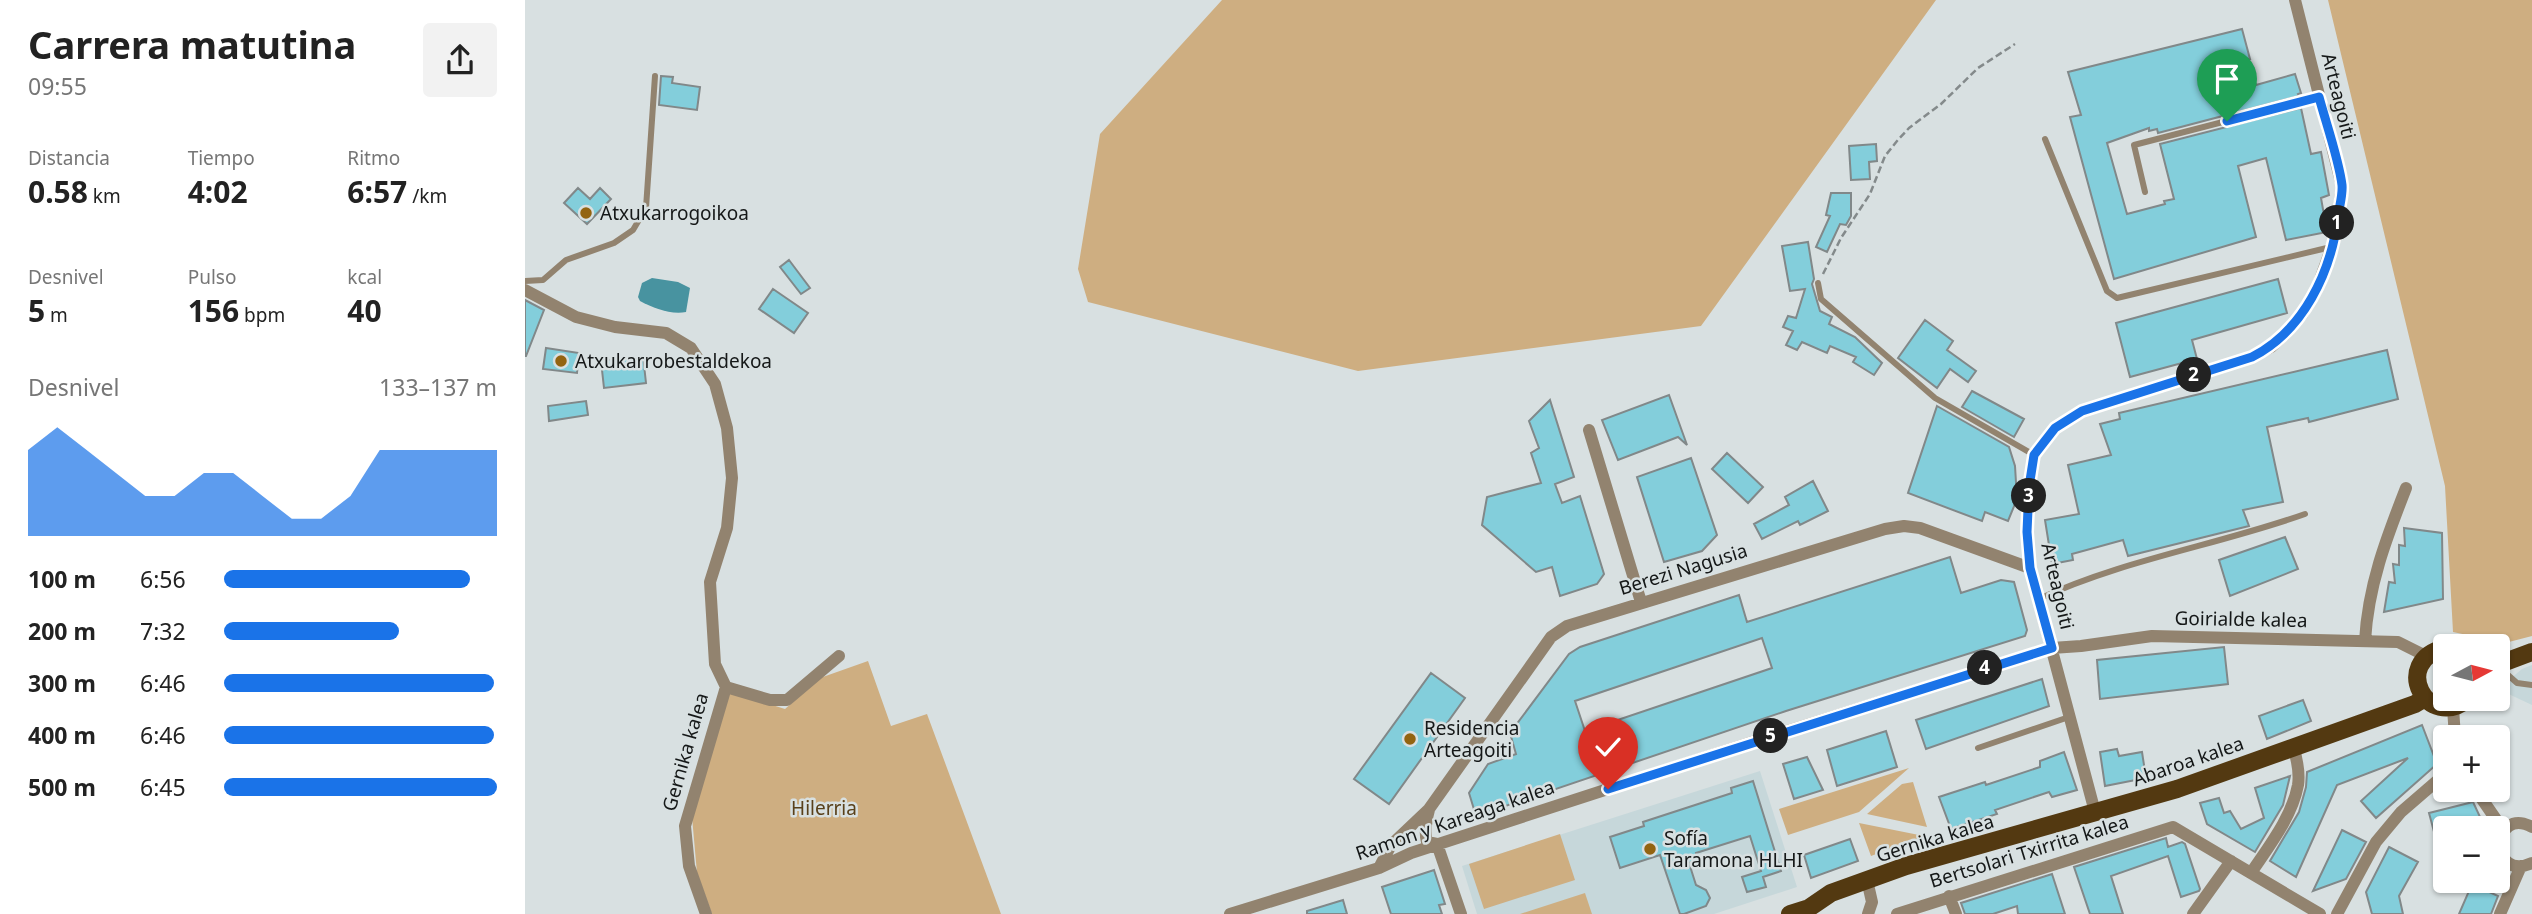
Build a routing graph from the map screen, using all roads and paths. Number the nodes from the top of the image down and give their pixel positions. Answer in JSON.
{"nodes":[{"id":1,"x":2295,"y":0,"type":"edge"},
{"id":2,"x":2015,"y":44,"type":"dead end"},
{"id":3,"x":655,"y":76,"type":"dead end"},
{"id":4,"x":2319,"y":97,"type":"junction"},
{"id":5,"x":2045,"y":139,"type":"dead end"},
{"id":6,"x":2145,"y":192,"type":"dead end"},
{"id":7,"x":2333,"y":247,"type":"junction"},
{"id":8,"x":525,"y":281,"type":"edge"},
{"id":9,"x":1818,"y":283,"type":"joint"},
{"id":10,"x":525,"y":290,"type":"edge"},
{"id":11,"x":1589,"y":430,"type":"dead end"},
{"id":12,"x":2034,"y":455,"type":"junction"},
{"id":13,"x":2406,"y":488,"type":"dead end"},
{"id":14,"x":2305,"y":514,"type":"dead end"},
{"id":15,"x":2030,"y":568,"type":"junction"},
{"id":16,"x":2039,"y":598,"type":"junction"},
{"id":17,"x":1641,"y":601,"type":"junction"},
{"id":18,"x":2365,"y":641,"type":"junction"},
{"id":19,"x":2052,"y":648,"type":"junction"},
{"id":20,"x":2532,"y":652,"type":"edge"},
{"id":21,"x":2433,"y":653,"type":"edge"},
{"id":22,"x":839,"y":656,"type":"dead end"},
{"id":23,"x":2426,"y":656,"type":"junction"},
{"id":24,"x":2510,"y":660,"type":"edge"},
{"id":25,"x":2510,"y":677,"type":"edge"},
{"id":26,"x":2532,"y":685,"type":"edge"},
{"id":27,"x":726,"y":687,"type":"junction"},
{"id":28,"x":2425,"y":698,"type":"junction"},
{"id":29,"x":2433,"y":704,"type":"edge"},
{"id":30,"x":2070,"y":716,"type":"junction"},
{"id":31,"x":2293,"y":746,"type":"junction"},
{"id":32,"x":1978,"y":748,"type":"dead end"},
{"id":33,"x":2433,"y":784,"type":"edge"},
{"id":34,"x":1429,"y":809,"type":"junction"},
{"id":35,"x":2095,"y":813,"type":"junction"},
{"id":36,"x":2510,"y":826,"type":"edge"},
{"id":37,"x":2532,"y":827,"type":"edge"},
{"id":38,"x":1408,"y":831,"type":"junction"},
{"id":39,"x":1437,"y":844,"type":"junction"},
{"id":40,"x":1411,"y":853,"type":"junction"},
{"id":41,"x":2231,"y":861,"type":"junction"},
{"id":42,"x":2526,"y":865,"type":"edge"},
{"id":43,"x":1379,"y":868,"type":"junction"},
{"id":44,"x":2251,"y":873,"type":"junction"},
{"id":45,"x":1867,"y":880,"type":"junction"},
{"id":46,"x":1949,"y":896,"type":"junction"},
{"id":47,"x":1811,"y":911,"type":"edge"},
{"id":48,"x":706,"y":914,"type":"edge"},
{"id":49,"x":1230,"y":914,"type":"edge"},
{"id":50,"x":1461,"y":914,"type":"edge"},
{"id":51,"x":1790,"y":914,"type":"edge"},
{"id":52,"x":1868,"y":914,"type":"edge"},
{"id":53,"x":1898,"y":914,"type":"edge"},
{"id":54,"x":1956,"y":914,"type":"edge"},
{"id":55,"x":2193,"y":914,"type":"edge"},
{"id":56,"x":2320,"y":914,"type":"edge"},
{"id":57,"x":2337,"y":914,"type":"edge"},
{"id":58,"x":2500,"y":914,"type":"edge"}],
"edges":[{"from":1,"to":4,"type":"street","name":"Arteagoiti"},
{"from":2,"to":9,"type":"path"},
{"from":3,"to":8,"type":"lane"},
{"from":4,"to":6,"type":"lane"},
{"from":4,"to":7,"type":"street","name":"Arteagoiti"},
{"from":5,"to":7,"type":"lane"},
{"from":7,"to":12,"type":"street","name":"Arteagoiti"},
{"from":9,"to":12,"type":"lane"},
{"from":10,"to":27,"type":"street"},
{"from":11,"to":17,"type":"street"},
{"from":12,"to":15,"type":"street","name":"Arteagoiti"},
{"from":13,"to":18,"type":"street"},
{"from":14,"to":16,"type":"lane"},
{"from":15,"to":16,"type":"street","name":"Arteagoiti"},
{"from":15,"to":17,"type":"street","name":"Berezi Nagusia"},
{"from":16,"to":19,"type":"street","name":"Arteagoiti"},
{"from":17,"to":34,"type":"street","name":"Berezi Nagusia"},
{"from":18,"to":19,"type":"street","name":"Goirialde kalea"},
{"from":18,"to":23,"type":"street","name":"Goirialde kalea"},
{"from":19,"to":30,"type":"street","name":"Arteagoiti"},
{"from":19,"to":39,"type":"street","name":"Ramon y Kareaga kalea"},
{"from":20,"to":24,"type":"main road"},
{"from":21,"to":23,"type":"main road"},
{"from":22,"to":27,"type":"street","name":"Gernika kalea"},
{"from":23,"to":28,"type":"main road"},
{"from":25,"to":26,"type":"lane"},
{"from":27,"to":48,"type":"street","name":"Gernika kalea"},
{"from":28,"to":29,"type":"main road"},
{"from":28,"to":31,"type":"main road","name":"Abaroa kalea"},
{"from":30,"to":32,"type":"lane"},
{"from":30,"to":35,"type":"street","name":"Arteagoiti"},
{"from":31,"to":35,"type":"main road","name":"Abaroa kalea"},
{"from":31,"to":44,"type":"street"},
{"from":33,"to":57,"type":"street"},
{"from":34,"to":38,"type":"street","name":"Berezi Nagusia"},
{"from":34,"to":39,"type":"street"},
{"from":35,"to":45,"type":"main road","name":"Gernika kalea"},
{"from":36,"to":37,"type":"street"},
{"from":38,"to":40,"type":"street"},
{"from":38,"to":43,"type":"street","name":"Berezi Nagusia"},
{"from":39,"to":40,"type":"street","name":"Ramon y Kareaga kalea"},
{"from":39,"to":50,"type":"street"},
{"from":40,"to":43,"type":"street","name":"Ramon y Kareaga kalea"},
{"from":41,"to":44,"type":"street"},
{"from":41,"to":46,"type":"street","name":"Bertsolari Txirrita kalea"},
{"from":41,"to":55,"type":"street"},
{"from":42,"to":58,"type":"street"},
{"from":43,"to":49,"type":"street","name":"Ramon y Kareaga kalea"},
{"from":44,"to":56,"type":"street"},
{"from":45,"to":47,"type":"main road","name":"Gernika kalea"},
{"from":45,"to":52,"type":"street"},
{"from":46,"to":53,"type":"street","name":"Bertsolari Txirrita kalea"},
{"from":46,"to":54,"type":"street"},
{"from":47,"to":51,"type":"main road","name":"Gernika kalea"}]}
